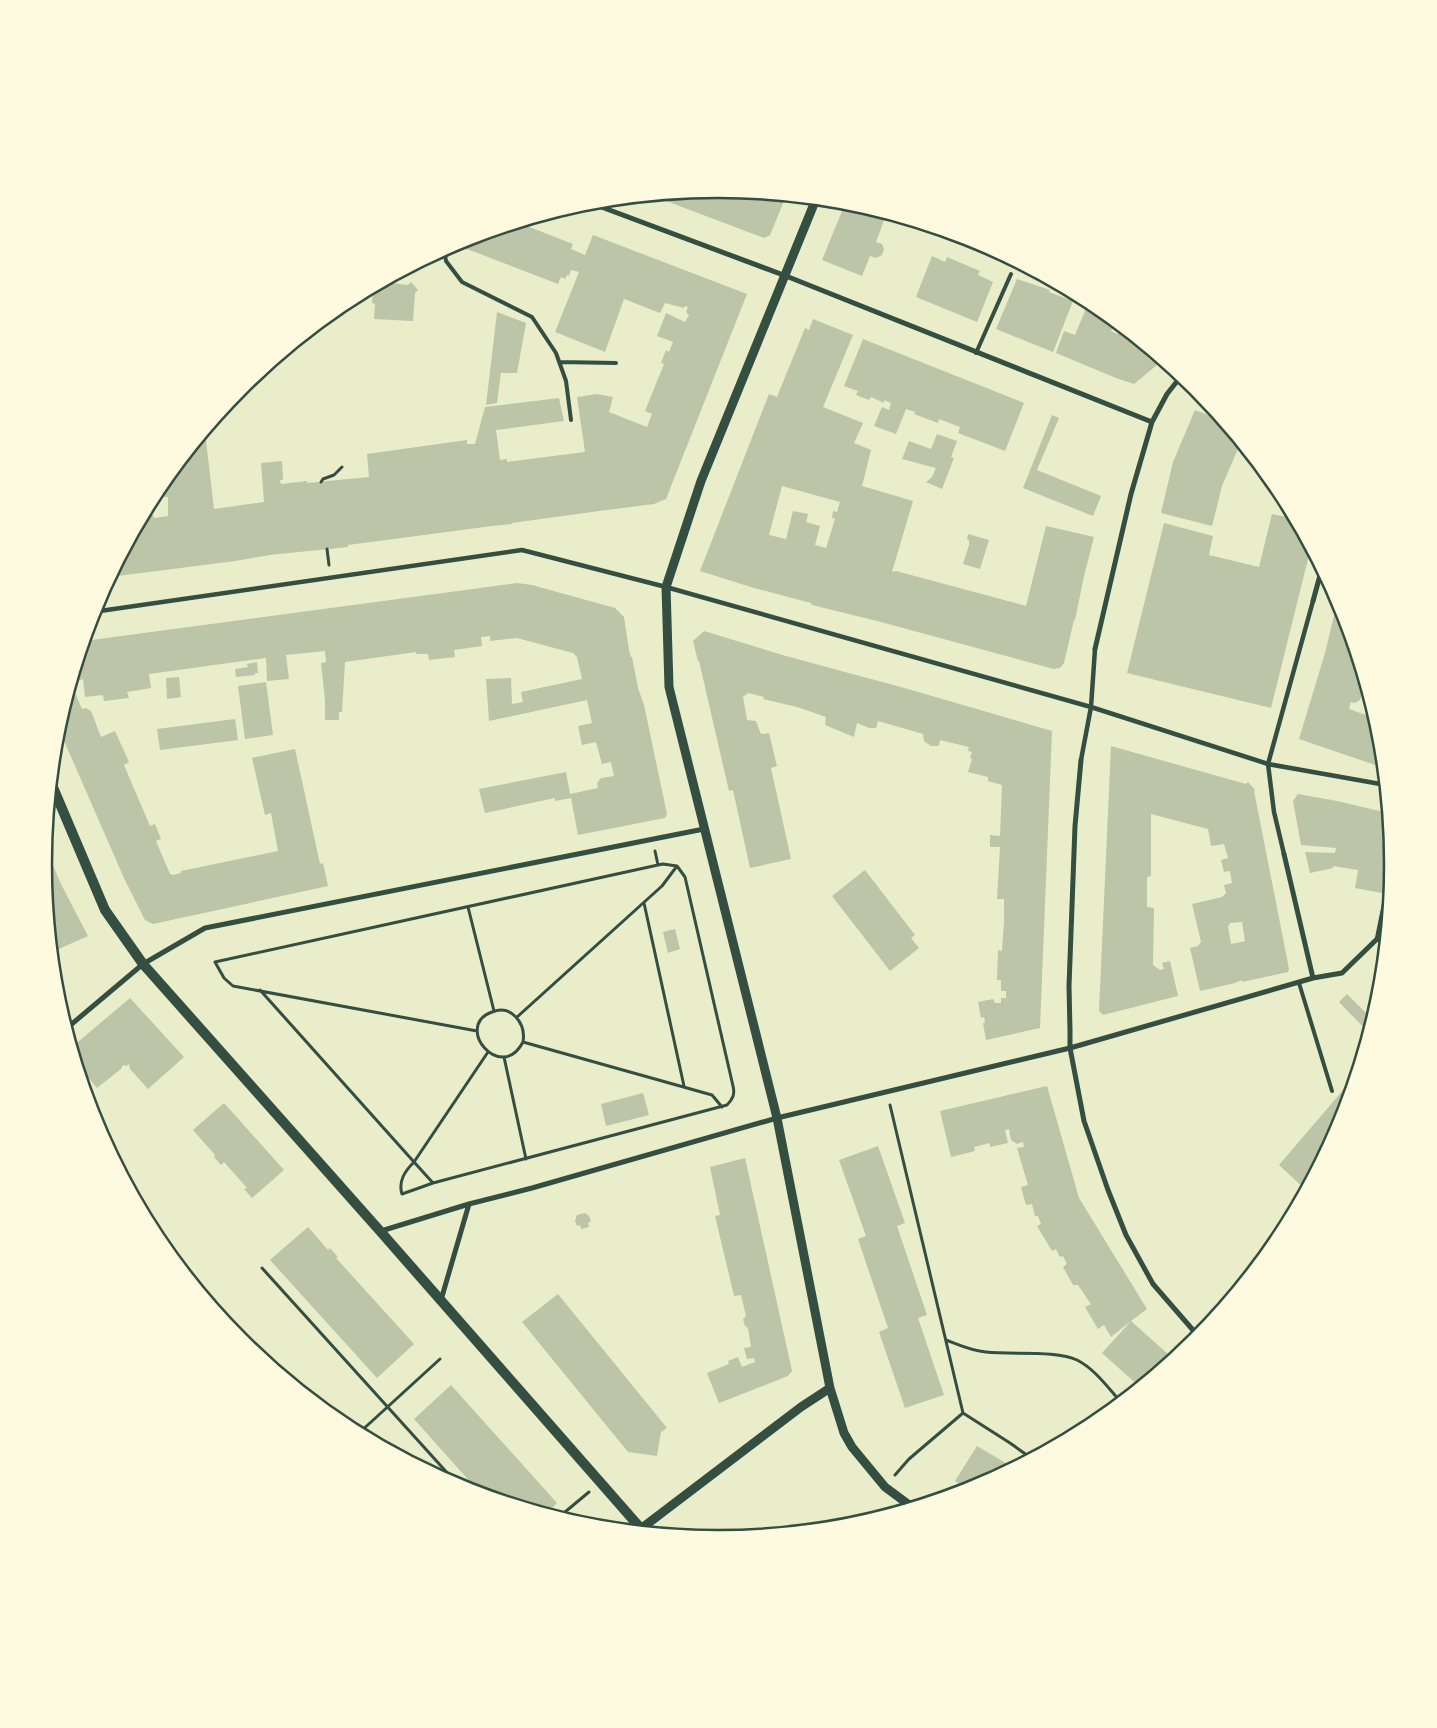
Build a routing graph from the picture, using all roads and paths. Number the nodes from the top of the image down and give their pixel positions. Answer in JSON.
{"nodes":[{"id":1,"x":814,"y":205,"type":"edge"},
{"id":2,"x":605,"y":208,"type":"edge"},
{"id":3,"x":445,"y":257,"type":"edge"},
{"id":4,"x":1011,"y":274,"type":"dead end"},
{"id":5,"x":786,"y":276,"type":"junction"},
{"id":6,"x":976,"y":353,"type":"junction"},
{"id":7,"x":559,"y":362,"type":"junction"},
{"id":8,"x":616,"y":363,"type":"dead end"},
{"id":9,"x":1177,"y":381,"type":"edge"},
{"id":10,"x":571,"y":420,"type":"dead end"},
{"id":11,"x":1152,"y":422,"type":"junction"},
{"id":12,"x":342,"y":467,"type":"dead end"},
{"id":13,"x":321,"y":482,"type":"dead end"},
{"id":14,"x":1320,"y":577,"type":"edge"},
{"id":15,"x":666,"y":587,"type":"junction"},
{"id":16,"x":1312,"y":601,"type":"joint"},
{"id":17,"x":102,"y":611,"type":"edge"},
{"id":18,"x":1095,"y":649,"type":"joint"},
{"id":19,"x":1091,"y":707,"type":"junction"},
{"id":20,"x":1081,"y":760,"type":"joint"},
{"id":21,"x":1268,"y":764,"type":"junction"},
{"id":22,"x":1380,"y":784,"type":"edge"},
{"id":23,"x":56,"y":795,"type":"edge"},
{"id":24,"x":704,"y":829,"type":"junction"},
{"id":25,"x":655,"y":851,"type":"dead end"},
{"id":26,"x":1284,"y":854,"type":"joint"},
{"id":27,"x":658,"y":865,"type":"junction"},
{"id":28,"x":677,"y":866,"type":"junction"},
{"id":29,"x":644,"y":902,"type":"junction"},
{"id":30,"x":468,"y":907,"type":"junction"},
{"id":31,"x":1383,"y":911,"type":"edge"},
{"id":32,"x":1377,"y":939,"type":"junction"},
{"id":33,"x":1380,"y":940,"type":"edge"},
{"id":34,"x":143,"y":964,"type":"junction"},
{"id":35,"x":1313,"y":978,"type":"junction"},
{"id":36,"x":1299,"y":982,"type":"junction"},
{"id":37,"x":259,"y":990,"type":"junction"},
{"id":38,"x":494,"y":1011,"type":"junction"},
{"id":39,"x":517,"y":1017,"type":"junction"},
{"id":40,"x":72,"y":1024,"type":"edge"},
{"id":41,"x":477,"y":1031,"type":"junction"},
{"id":42,"x":523,"y":1042,"type":"junction"},
{"id":43,"x":1070,"y":1048,"type":"junction"},
{"id":44,"x":488,"y":1052,"type":"junction"},
{"id":45,"x":504,"y":1057,"type":"junction"},
{"id":46,"x":684,"y":1086,"type":"junction"},
{"id":47,"x":887,"y":1092,"type":"junction"},
{"id":48,"x":1332,"y":1092,"type":"dead end"},
{"id":49,"x":722,"y":1107,"type":"junction"},
{"id":50,"x":777,"y":1118,"type":"junction"},
{"id":51,"x":526,"y":1159,"type":"junction"},
{"id":52,"x":414,"y":1162,"type":"junction"},
{"id":53,"x":433,"y":1184,"type":"junction"},
{"id":54,"x":468,"y":1204,"type":"junction"},
{"id":55,"x":380,"y":1231,"type":"junction"},
{"id":56,"x":262,"y":1268,"type":"dead end"},
{"id":57,"x":441,"y":1301,"type":"junction"},
{"id":58,"x":1193,"y":1330,"type":"edge"},
{"id":59,"x":946,"y":1340,"type":"junction"},
{"id":60,"x":440,"y":1359,"type":"dead end"},
{"id":61,"x":830,"y":1388,"type":"junction"},
{"id":62,"x":1117,"y":1397,"type":"edge"},
{"id":63,"x":388,"y":1407,"type":"junction"},
{"id":64,"x":963,"y":1413,"type":"junction"},
{"id":65,"x":364,"y":1428,"type":"edge"},
{"id":66,"x":1026,"y":1454,"type":"edge"},
{"id":67,"x":445,"y":1471,"type":"edge"},
{"id":68,"x":601,"y":1482,"type":"junction"},
{"id":69,"x":885,"y":1487,"type":"junction"},
{"id":70,"x":906,"y":1503,"type":"edge"},
{"id":71,"x":566,"y":1512,"type":"edge"},
{"id":72,"x":638,"y":1525,"type":"edge"},
{"id":73,"x":649,"y":1526,"type":"edge"}],
"edges":[{"from":1,"to":5,"type":"street"},
{"from":2,"to":5,"type":"street"},
{"from":3,"to":7,"type":"lane"},
{"from":4,"to":6,"type":"lane"},
{"from":5,"to":6,"type":"street"},
{"from":5,"to":15,"type":"street"},
{"from":6,"to":11,"type":"street"},
{"from":7,"to":8,"type":"lane"},
{"from":7,"to":10,"type":"lane"},
{"from":9,"to":11,"type":"street"},
{"from":11,"to":18,"type":"street"},
{"from":12,"to":13,"type":"path"},
{"from":14,"to":16,"type":"street"},
{"from":15,"to":17,"type":"street"},
{"from":15,"to":19,"type":"street"},
{"from":15,"to":24,"type":"street"},
{"from":16,"to":21,"type":"street"},
{"from":18,"to":19,"type":"street"},
{"from":19,"to":20,"type":"street"},
{"from":19,"to":21,"type":"street"},
{"from":20,"to":43,"type":"street"},
{"from":21,"to":22,"type":"street"},
{"from":21,"to":26,"type":"street"},
{"from":23,"to":34,"type":"main road"},
{"from":24,"to":34,"type":"street"},
{"from":24,"to":50,"type":"street"},
{"from":25,"to":27,"type":"path"},
{"from":26,"to":35,"type":"street"},
{"from":27,"to":28,"type":"path"},
{"from":27,"to":30,"type":"path"},
{"from":28,"to":29,"type":"path"},
{"from":28,"to":49,"type":"path"},
{"from":29,"to":39,"type":"path"},
{"from":29,"to":46,"type":"path"},
{"from":30,"to":37,"type":"path"},
{"from":30,"to":38,"type":"path"},
{"from":31,"to":32,"type":"street"},
{"from":32,"to":33,"type":"street"},
{"from":32,"to":35,"type":"street"},
{"from":34,"to":40,"type":"street"},
{"from":34,"to":55,"type":"main road"},
{"from":35,"to":36,"type":"street"},
{"from":36,"to":43,"type":"street"},
{"from":36,"to":48,"type":"lane"},
{"from":37,"to":41,"type":"path"},
{"from":37,"to":52,"type":"path"},
{"from":38,"to":39,"type":"path"},
{"from":38,"to":41,"type":"path"},
{"from":39,"to":42,"type":"path"},
{"from":41,"to":44,"type":"path"},
{"from":42,"to":45,"type":"path"},
{"from":42,"to":46,"type":"path"},
{"from":43,"to":47,"type":"street"},
{"from":43,"to":58,"type":"street"},
{"from":44,"to":45,"type":"path"},
{"from":44,"to":52,"type":"path"},
{"from":45,"to":51,"type":"path"},
{"from":46,"to":49,"type":"path"},
{"from":47,"to":50,"type":"street"},
{"from":47,"to":59,"type":"path"},
{"from":49,"to":51,"type":"path"},
{"from":50,"to":54,"type":"street"},
{"from":50,"to":61,"type":"street"},
{"from":51,"to":53,"type":"path"},
{"from":52,"to":53,"type":"path"},
{"from":52,"to":53,"type":"path"},
{"from":54,"to":55,"type":"street"},
{"from":54,"to":57,"type":"street"},
{"from":55,"to":57,"type":"main road"},
{"from":56,"to":63,"type":"path"},
{"from":57,"to":68,"type":"main road"},
{"from":59,"to":62,"type":"path"},
{"from":59,"to":64,"type":"path"},
{"from":60,"to":63,"type":"path"},
{"from":61,"to":69,"type":"street"},
{"from":61,"to":73,"type":"street"},
{"from":63,"to":65,"type":"path"},
{"from":63,"to":67,"type":"path"},
{"from":64,"to":66,"type":"path"},
{"from":64,"to":69,"type":"path"},
{"from":68,"to":71,"type":"path"},
{"from":68,"to":72,"type":"main road"},
{"from":69,"to":70,"type":"street"}]}
